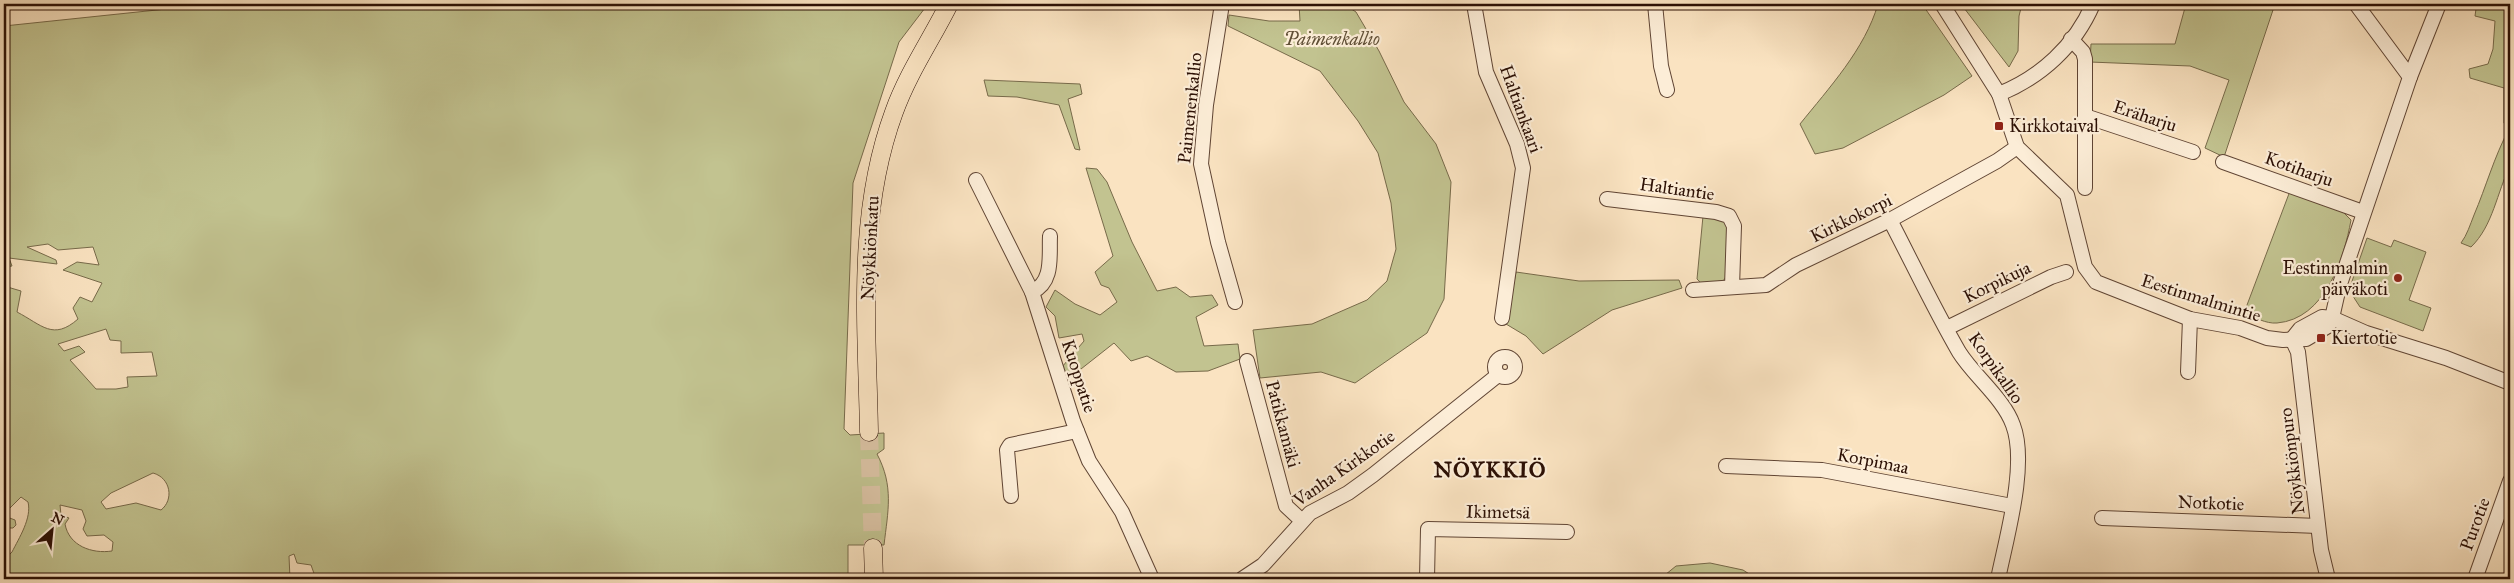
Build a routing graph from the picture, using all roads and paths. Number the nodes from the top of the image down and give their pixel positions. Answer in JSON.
{"nodes":[{"id":1,"x":956,"y":4,"type":"edge"},
{"id":2,"x":1222,"y":4,"type":"edge"},
{"id":3,"x":1474,"y":4,"type":"edge"},
{"id":4,"x":1655,"y":4,"type":"edge"},
{"id":5,"x":1942,"y":4,"type":"edge"},
{"id":6,"x":2094,"y":4,"type":"edge"},
{"id":7,"x":2356,"y":4,"type":"edge"},
{"id":8,"x":2439,"y":4,"type":"edge"},
{"id":9,"x":945,"y":11,"type":"edge"},
{"id":10,"x":2071,"y":40,"type":"junction"},
{"id":11,"x":2410,"y":77,"type":"junction"},
{"id":12,"x":1667,"y":90,"type":"dead end"},
{"id":13,"x":1999,"y":94,"type":"junction"},
{"id":14,"x":2086,"y":116,"type":"junction"},
{"id":15,"x":2017,"y":147,"type":"junction"},
{"id":16,"x":2193,"y":152,"type":"dead end"},
{"id":17,"x":2223,"y":162,"type":"dead end"},
{"id":18,"x":976,"y":180,"type":"dead end"},
{"id":19,"x":2085,"y":188,"type":"dead end"},
{"id":20,"x":1608,"y":199,"type":"dead end"},
{"id":21,"x":2363,"y":212,"type":"junction"},
{"id":22,"x":1890,"y":220,"type":"junction"},
{"id":23,"x":1050,"y":236,"type":"dead end"},
{"id":24,"x":2066,"y":272,"type":"dead end"},
{"id":25,"x":1732,"y":287,"type":"junction"},
{"id":26,"x":1692,"y":290,"type":"dead end"},
{"id":27,"x":1032,"y":292,"type":"junction"},
{"id":28,"x":1235,"y":302,"type":"dead end"},
{"id":29,"x":1502,"y":318,"type":"dead end"},
{"id":30,"x":2190,"y":318,"type":"junction"},
{"id":31,"x":2332,"y":318,"type":"junction"},
{"id":32,"x":1947,"y":328,"type":"junction"},
{"id":33,"x":2292,"y":339,"type":"junction"},
{"id":34,"x":1247,"y":361,"type":"dead end"},
{"id":35,"x":2188,"y":372,"type":"dead end"},
{"id":36,"x":1498,"y":375,"type":"dead end"},
{"id":37,"x":2510,"y":383,"type":"edge"},
{"id":38,"x":1077,"y":431,"type":"junction"},
{"id":39,"x":869,"y":432,"type":"tunnel mouth"},
{"id":40,"x":1726,"y":466,"type":"dead end"},
{"id":41,"x":2510,"y":481,"type":"edge"},
{"id":42,"x":1012,"y":496,"type":"dead end"},
{"id":43,"x":2012,"y":506,"type":"junction"},
{"id":44,"x":2102,"y":518,"type":"dead end"},
{"id":45,"x":1301,"y":520,"type":"junction"},
{"id":46,"x":2318,"y":526,"type":"junction"},
{"id":47,"x":1567,"y":532,"type":"dead end"},
{"id":48,"x":873,"y":548,"type":"tunnel mouth"},
{"id":49,"x":874,"y":579,"type":"edge"},
{"id":50,"x":1152,"y":579,"type":"edge"},
{"id":51,"x":1242,"y":579,"type":"edge"},
{"id":52,"x":1427,"y":579,"type":"edge"},
{"id":53,"x":1998,"y":579,"type":"edge"},
{"id":54,"x":2328,"y":579,"type":"edge"},
{"id":55,"x":2475,"y":579,"type":"edge"}],
"edges":[{"from":1,"to":9,"type":"main road","name":"Nöykkiönkatu"},
{"from":2,"to":28,"type":"street","name":"Paimenenkallio"},
{"from":3,"to":29,"type":"street","name":"Haltiankaari"},
{"from":4,"to":12,"type":"street"},
{"from":5,"to":13,"type":"street","name":"Eestinmalmintie"},
{"from":6,"to":10,"type":"street"},
{"from":7,"to":11,"type":"street"},
{"from":8,"to":11,"type":"street"},
{"from":9,"to":39,"type":"main road","name":"Nöykkiönkatu"},
{"from":10,"to":13,"type":"street"},
{"from":10,"to":14,"type":"street"},
{"from":11,"to":21,"type":"street"},
{"from":13,"to":15,"type":"street","name":"Eestinmalmintie"},
{"from":14,"to":16,"type":"street","name":"Eräharju"},
{"from":14,"to":19,"type":"street"},
{"from":15,"to":22,"type":"street","name":"Kirkkokorpi"},
{"from":15,"to":30,"type":"street","name":"Eestinmalmintie"},
{"from":17,"to":21,"type":"street","name":"Kotiharju"},
{"from":18,"to":27,"type":"street","name":"Kuoppatie"},
{"from":20,"to":25,"type":"street","name":"Haltiantie"},
{"from":21,"to":31,"type":"street"},
{"from":22,"to":25,"type":"street","name":"Kirkkokorpi"},
{"from":22,"to":32,"type":"street","name":"Korpikallio"},
{"from":23,"to":27,"type":"street"},
{"from":24,"to":32,"type":"street","name":"Korpikuja"},
{"from":25,"to":26,"type":"street","name":"Kirkkokorpi"},
{"from":27,"to":38,"type":"street","name":"Kuoppatie"},
{"from":30,"to":33,"type":"street","name":"Eestinmalmintie"},
{"from":30,"to":35,"type":"street"},
{"from":31,"to":33,"type":"street","name":"Eestinmalmintie"},
{"from":31,"to":37,"type":"street"},
{"from":32,"to":43,"type":"street","name":"Korpikallio"},
{"from":33,"to":46,"type":"street","name":"Nöykkiönpuro"},
{"from":34,"to":45,"type":"street","name":"Patikkamäki"},
{"from":36,"to":45,"type":"street","name":"Vanha Kirkkotie"},
{"from":38,"to":42,"type":"street"},
{"from":38,"to":50,"type":"street","name":"Kuoppatie"},
{"from":40,"to":43,"type":"street","name":"Korpimaa"},
{"from":41,"to":55,"type":"street","name":"Purotie"},
{"from":43,"to":53,"type":"street","name":"Korpikallio"},
{"from":44,"to":46,"type":"street","name":"Notkotie"},
{"from":45,"to":51,"type":"street","name":"Vanha Kirkkotie"},
{"from":46,"to":54,"type":"street","name":"Nöykkiönpuro"},
{"from":47,"to":52,"type":"street","name":"Ikimetsä"},
{"from":48,"to":49,"type":"main road"}]}
